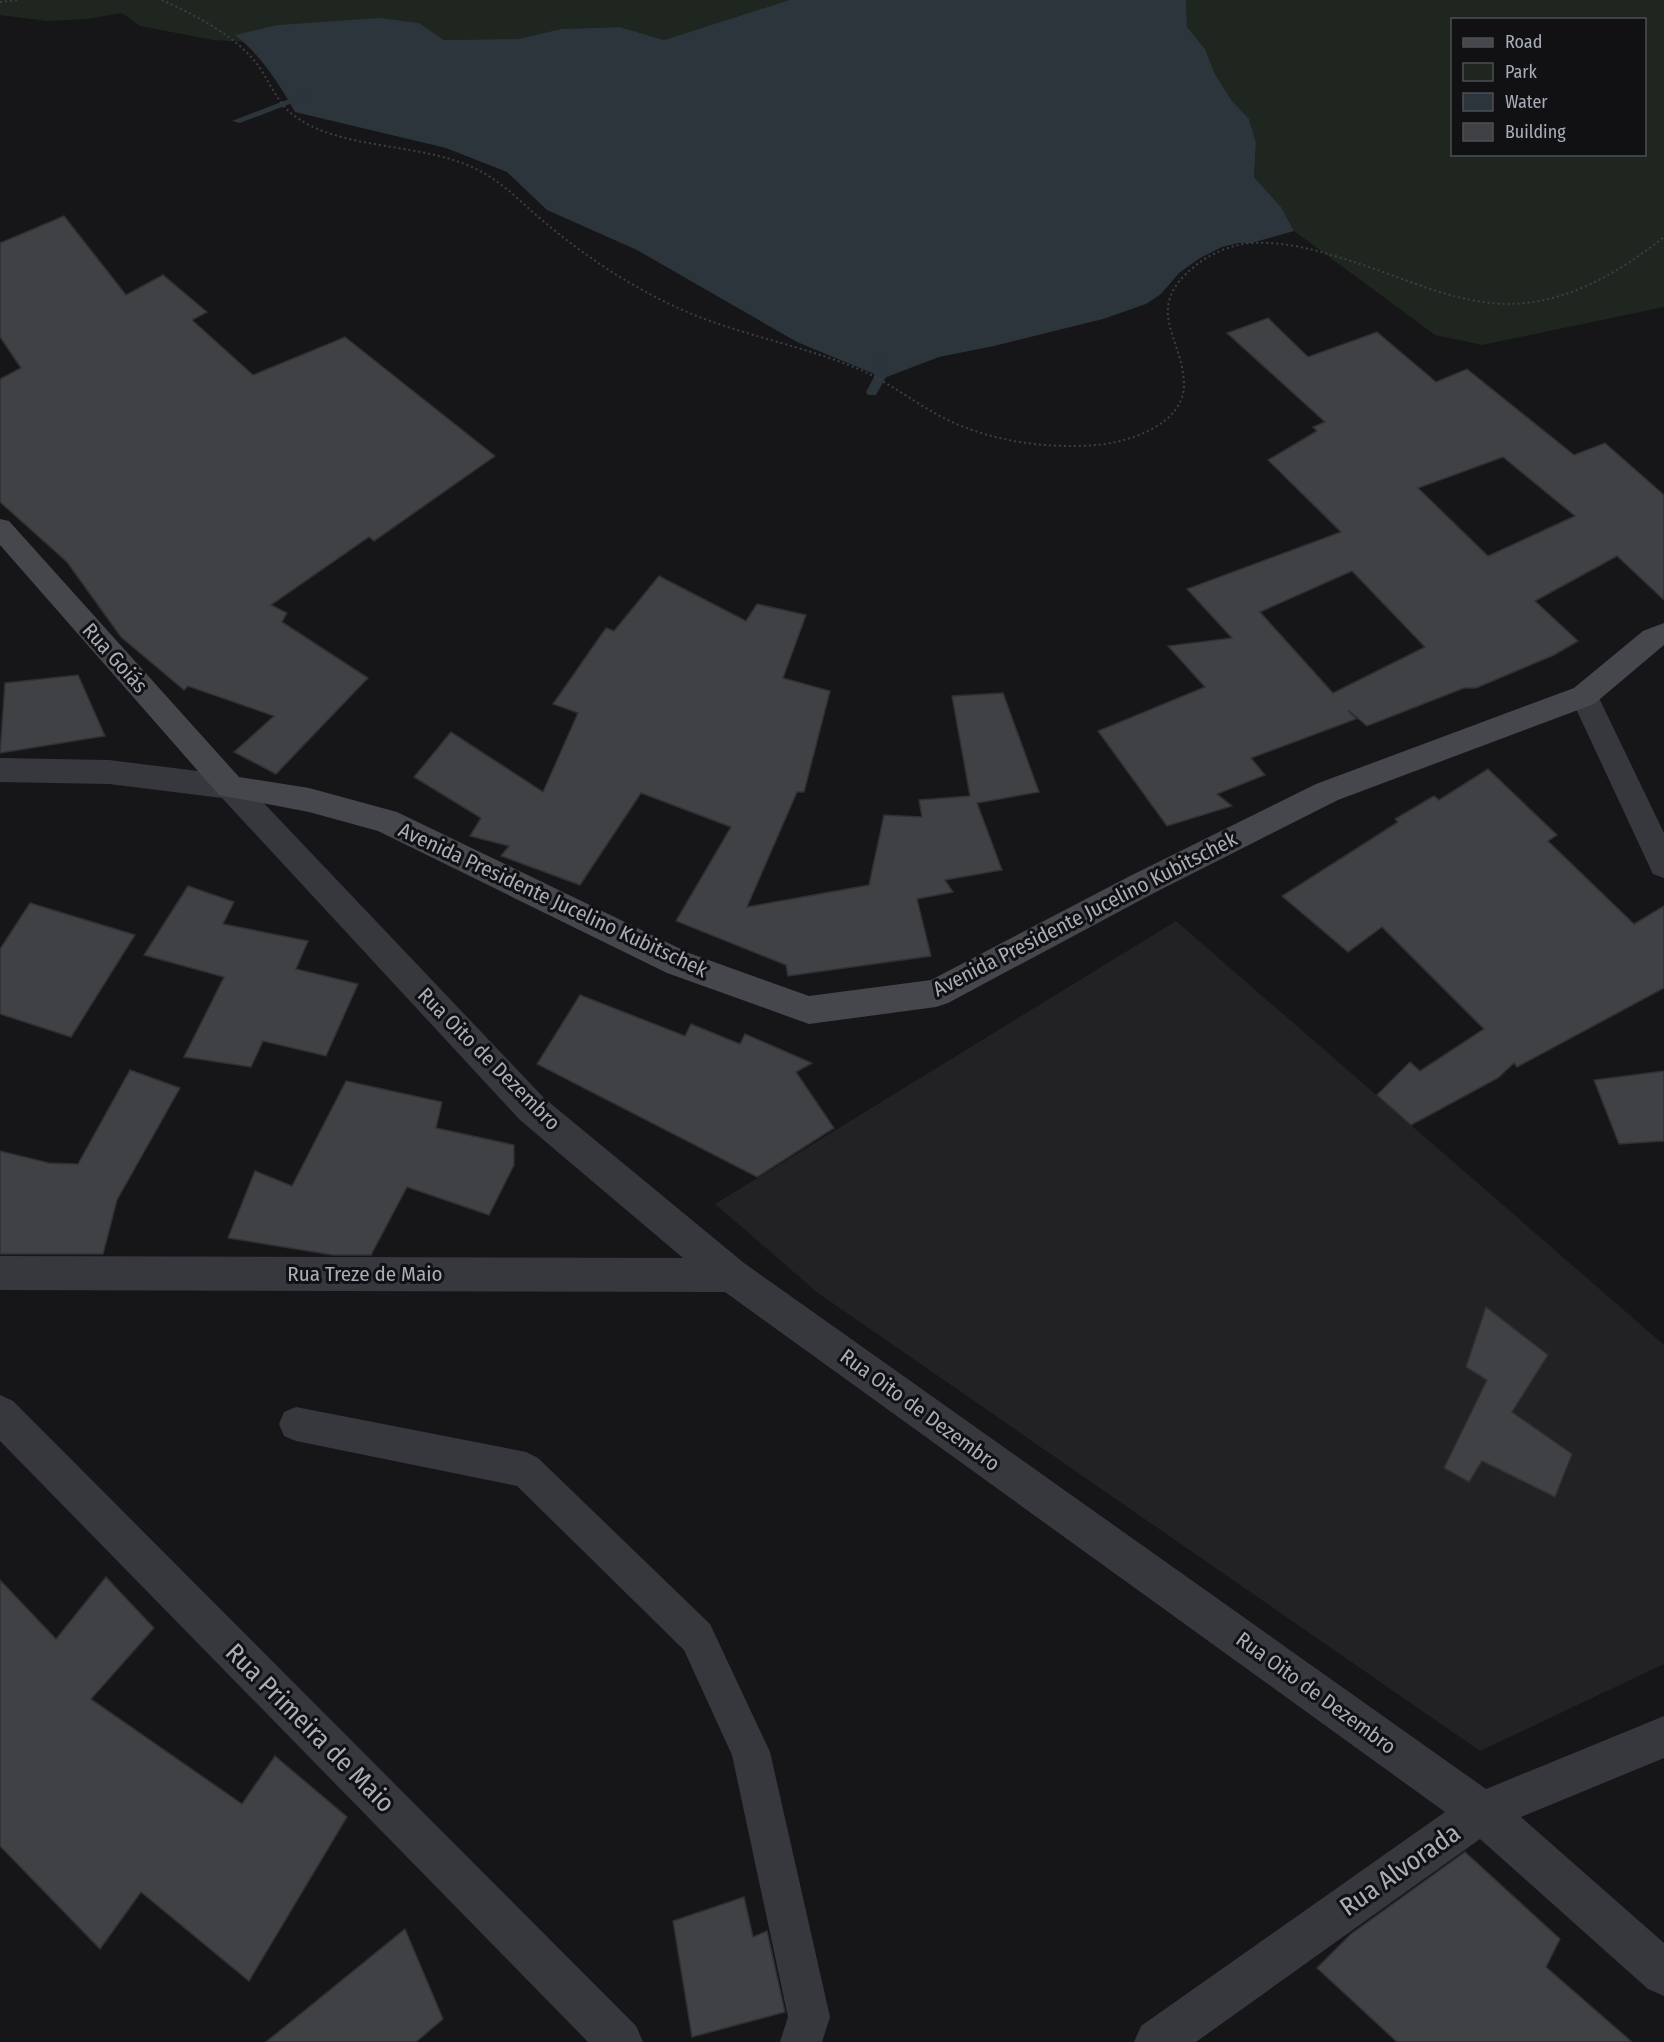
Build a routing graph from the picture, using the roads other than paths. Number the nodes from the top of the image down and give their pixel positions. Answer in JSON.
{"nodes":[{"id":1,"x":0,"y":528,"type":"edge"},
{"id":2,"x":1664,"y":633,"type":"edge"},
{"id":3,"x":1584,"y":696,"type":"junction"},
{"id":4,"x":0,"y":770,"type":"edge"},
{"id":5,"x":230,"y":787,"type":"junction"},
{"id":6,"x":1664,"y":865,"type":"edge"},
{"id":7,"x":0,"y":1273,"type":"edge"},
{"id":8,"x":730,"y":1275,"type":"junction"},
{"id":9,"x":0,"y":1414,"type":"edge"},
{"id":10,"x":296,"y":1424,"type":"dead end"},
{"id":11,"x":1664,"y":1737,"type":"edge"},
{"id":12,"x":1482,"y":1812,"type":"junction"},
{"id":13,"x":1664,"y":1973,"type":"edge"},
{"id":14,"x":620,"y":2042,"type":"edge"},
{"id":15,"x":801,"y":2042,"type":"edge"},
{"id":16,"x":1157,"y":2042,"type":"edge"}],
"edges":[{"from":1,"to":5,"type":"street","name":"Rua Goiás"},
{"from":2,"to":3,"type":"street","name":"Avenida Presidente Jucelino Kubitschek"},
{"from":3,"to":5,"type":"street","name":"Avenida Presidente Jucelino Kubitschek"},
{"from":3,"to":6,"type":"street"},
{"from":4,"to":5,"type":"street","name":"Avenida Presidente Jucelino Kubitschek"},
{"from":5,"to":8,"type":"street","name":"Rua Oito de Dezembro"},
{"from":7,"to":8,"type":"street","name":"Rua Treze de Maio"},
{"from":8,"to":12,"type":"street","name":"Rua Oito de Dezembro"},
{"from":9,"to":14,"type":"street","name":"Rua Primeira de Maio"},
{"from":10,"to":15,"type":"lane"},
{"from":11,"to":12,"type":"street","name":"Rua Alvorada"},
{"from":12,"to":13,"type":"street","name":"Rua Oito de Dezembro"},
{"from":12,"to":16,"type":"street","name":"Rua Alvorada"}]}
